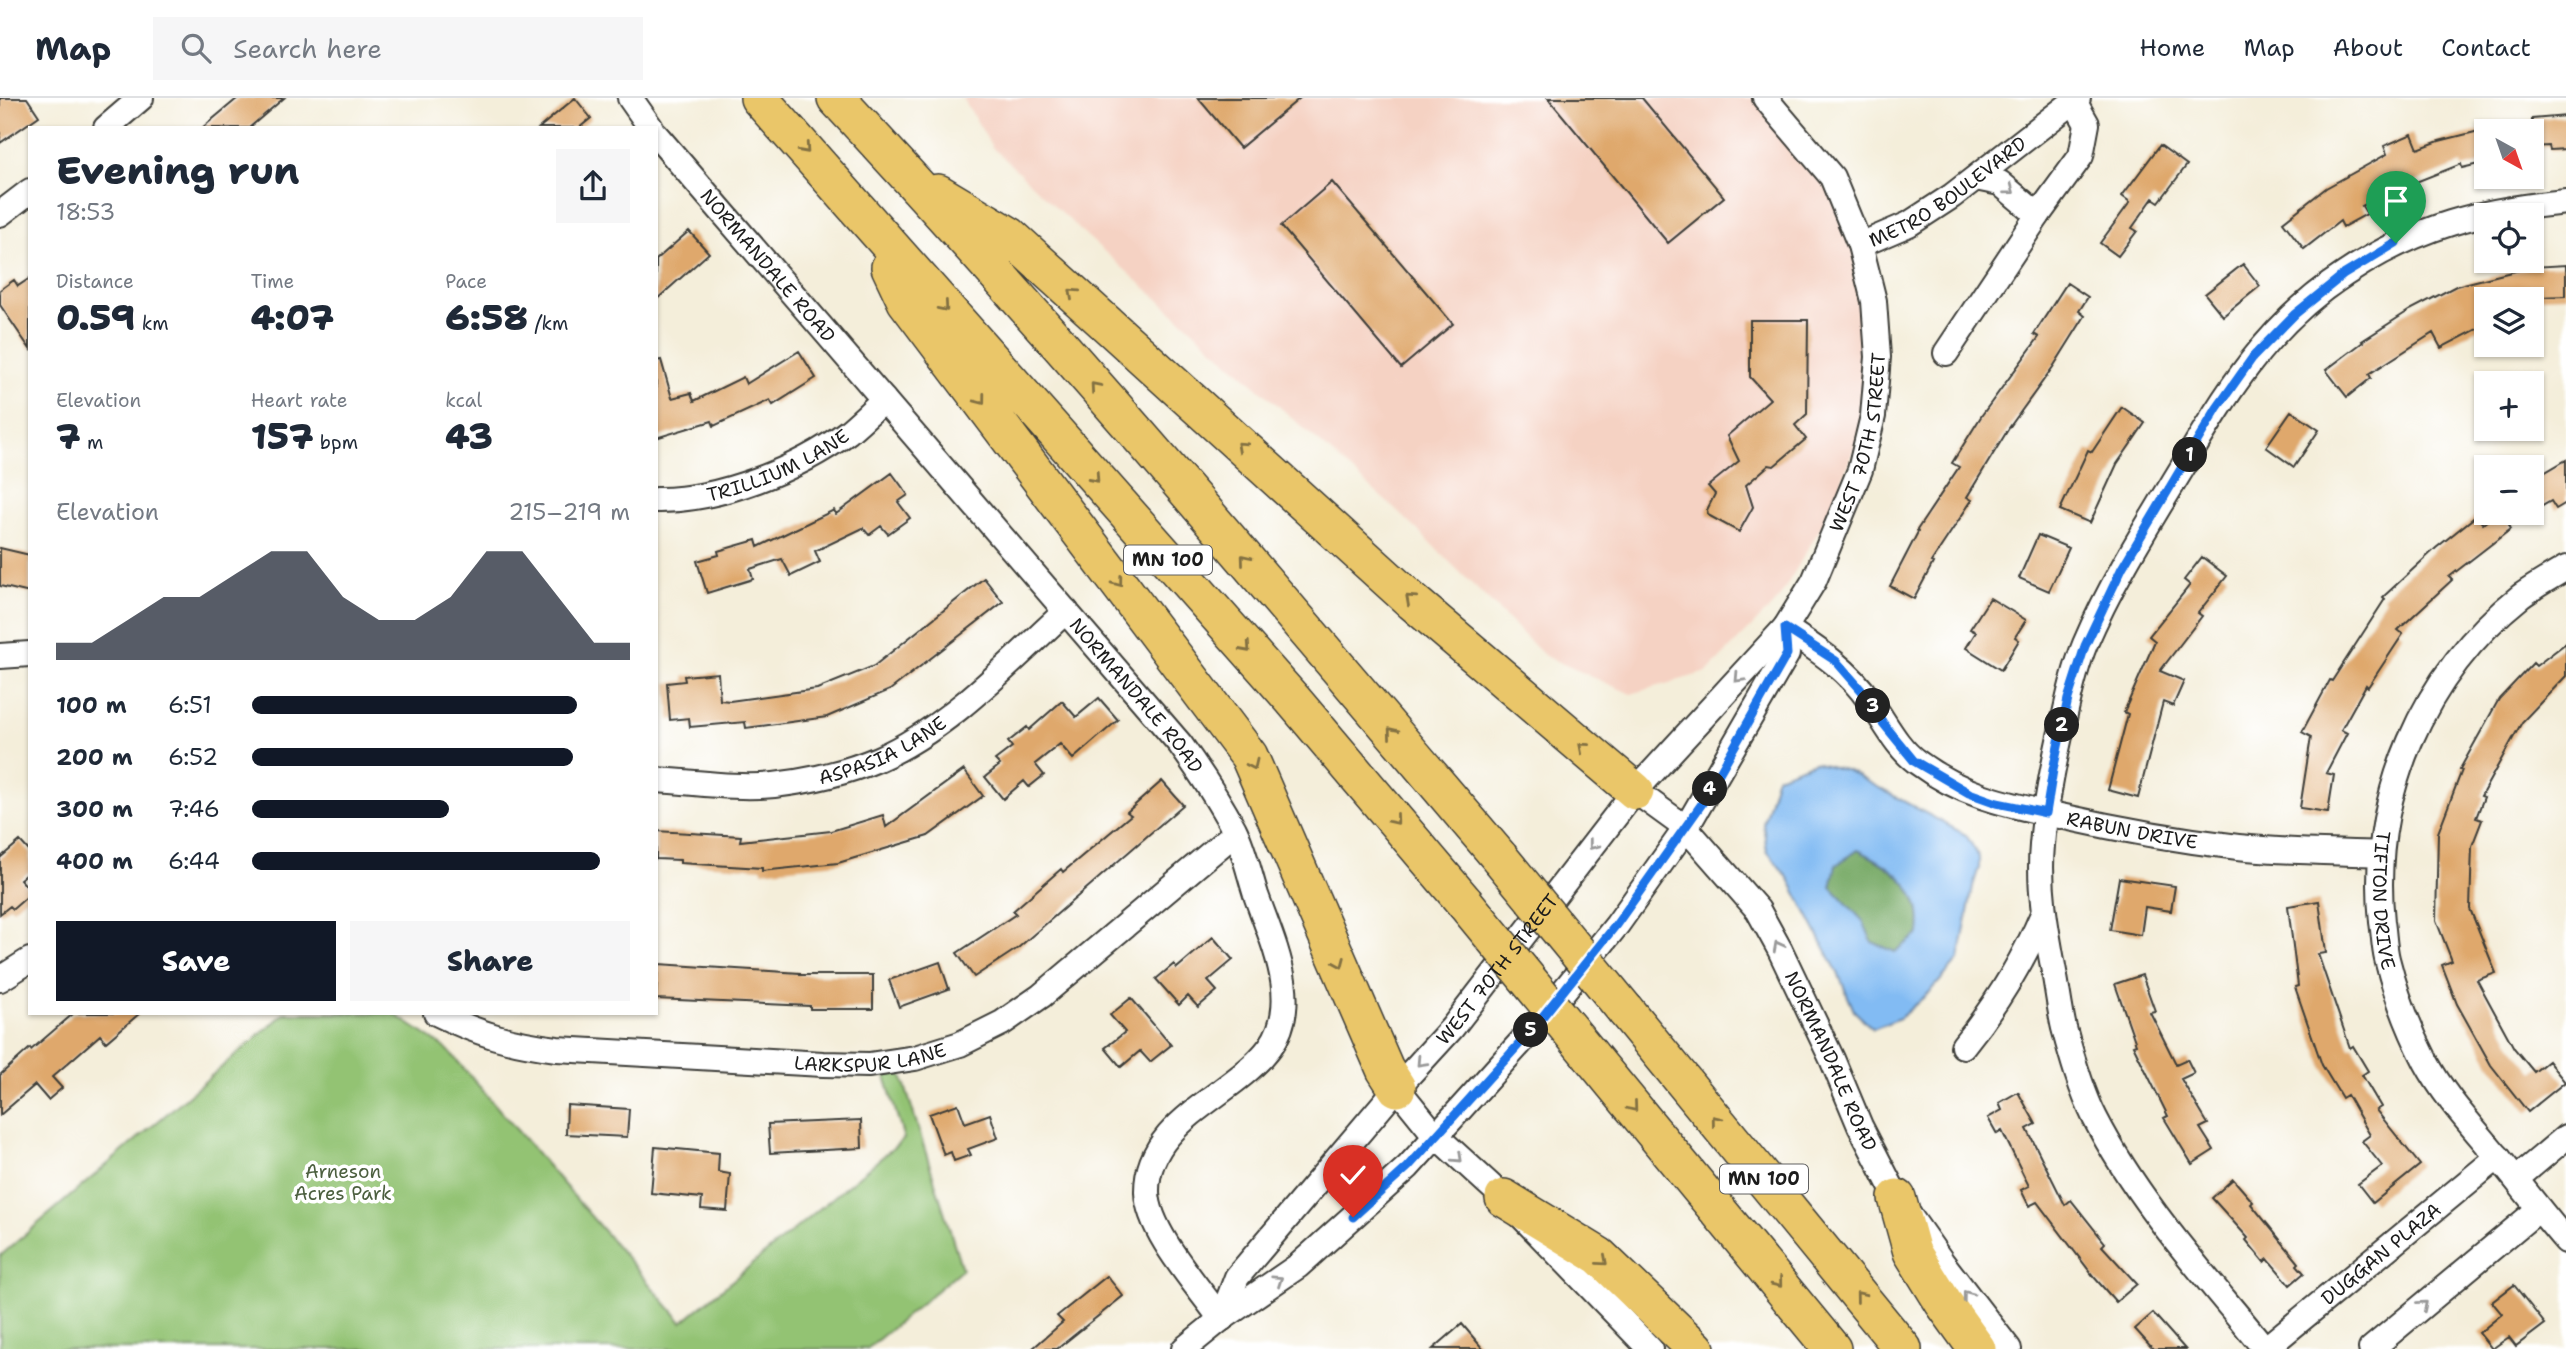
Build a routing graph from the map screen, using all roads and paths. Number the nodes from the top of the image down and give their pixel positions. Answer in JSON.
{"nodes":[{"id":1,"x":141,"y":98,"type":"edge"},
{"id":2,"x":630,"y":98,"type":"edge"},
{"id":3,"x":759,"y":98,"type":"edge"},
{"id":4,"x":836,"y":98,"type":"edge"},
{"id":5,"x":1765,"y":98,"type":"edge"},
{"id":6,"x":2076,"y":100,"type":"edge"},
{"id":7,"x":108,"y":126,"type":"edge"},
{"id":8,"x":650,"y":126,"type":"edge"},
{"id":9,"x":659,"y":146,"type":"edge"},
{"id":10,"x":909,"y":176,"type":"junction"},
{"id":11,"x":1976,"y":178,"type":"junction"},
{"id":12,"x":28,"y":193,"type":"edge"},
{"id":13,"x":2566,"y":202,"type":"edge"},
{"id":14,"x":0,"y":214,"type":"edge"},
{"id":15,"x":2038,"y":215,"type":"junction"},
{"id":16,"x":868,"y":219,"type":"junction"},
{"id":17,"x":1860,"y":245,"type":"junction"},
{"id":18,"x":1946,"y":353,"type":"dead end"},
{"id":19,"x":884,"y":400,"type":"junction"},
{"id":20,"x":658,"y":500,"type":"edge"},
{"id":21,"x":2566,"y":568,"type":"edge"},
{"id":22,"x":1066,"y":611,"type":"junction"},
{"id":23,"x":1785,"y":628,"type":"junction"},
{"id":24,"x":28,"y":654,"type":"edge"},
{"id":25,"x":0,"y":656,"type":"edge"},
{"id":26,"x":658,"y":780,"type":"edge"},
{"id":27,"x":1635,"y":791,"type":"junction"},
{"id":28,"x":2046,"y":813,"type":"junction"},
{"id":29,"x":1686,"y":828,"type":"junction"},
{"id":30,"x":1236,"y":833,"type":"junction"},
{"id":31,"x":2381,"y":854,"type":"junction"},
{"id":32,"x":2043,"y":914,"type":"junction"},
{"id":33,"x":28,"y":961,"type":"edge"},
{"id":34,"x":0,"y":979,"type":"edge"},
{"id":35,"x":440,"y":1015,"type":"edge"},
{"id":36,"x":1963,"y":1046,"type":"dead end"},
{"id":37,"x":1396,"y":1088,"type":"junction"},
{"id":38,"x":1435,"y":1135,"type":"junction"},
{"id":39,"x":2566,"y":1137,"type":"edge"},
{"id":40,"x":2498,"y":1157,"type":"junction"},
{"id":41,"x":2516,"y":1179,"type":"junction"},
{"id":42,"x":1504,"y":1198,"type":"junction"},
{"id":43,"x":1897,"y":1198,"type":"junction"},
{"id":44,"x":2539,"y":1209,"type":"junction"},
{"id":45,"x":2566,"y":1241,"type":"edge"},
{"id":46,"x":1221,"y":1319,"type":"junction"},
{"id":47,"x":1184,"y":1349,"type":"edge"},
{"id":48,"x":1650,"y":1349,"type":"edge"},
{"id":49,"x":1696,"y":1349,"type":"edge"},
{"id":50,"x":1832,"y":1349,"type":"edge"},
{"id":51,"x":1903,"y":1349,"type":"edge"},
{"id":52,"x":1978,"y":1349,"type":"edge"},
{"id":53,"x":2009,"y":1349,"type":"edge"},
{"id":54,"x":2265,"y":1349,"type":"edge"},
{"id":55,"x":2371,"y":1349,"type":"edge"}],
"edges":[{"from":1,"to":7,"type":"street"},
{"from":2,"to":8,"type":"street"},
{"from":3,"to":16,"type":"highway","number":"MN 100","one_way":true},
{"from":4,"to":10,"type":"highway","number":"MN 100"},
{"from":5,"to":17,"type":"street","name":"METRO BOULEVARD"},
{"from":6,"to":11,"type":"street","name":"METRO BOULEVARD"},
{"from":6,"to":15,"type":"street"},
{"from":9,"to":19,"type":"street","name":"NORMANDALE ROAD"},
{"from":27,"to":10,"type":"highway","one_way":true},
{"from":51,"to":10,"type":"highway","number":"MN 100","one_way":true,"bridge":true},
{"from":11,"to":15,"type":"street","one_way":true},
{"from":11,"to":17,"type":"street","name":"METRO BOULEVARD"},
{"from":12,"to":14,"type":"street"},
{"from":13,"to":28,"type":"street"},
{"from":15,"to":18,"type":"street"},
{"from":16,"to":37,"type":"highway","one_way":true},
{"from":16,"to":50,"type":"highway","number":"MN 100","one_way":true,"bridge":true},
{"from":17,"to":23,"type":"street","name":"WEST 70TH STREET"},
{"from":19,"to":20,"type":"street","name":"TRILLIUM LANE"},
{"from":19,"to":22,"type":"street","name":"NORMANDALE ROAD"},
{"from":21,"to":31,"type":"street","name":"TIFTON DRIVE"},
{"from":22,"to":26,"type":"street","name":"ASPASIA LANE"},
{"from":22,"to":30,"type":"street","name":"NORMANDALE ROAD"},
{"from":23,"to":27,"type":"street","name":"WEST 70TH STREET","one_way":true},
{"from":23,"to":28,"type":"street","name":"RABUN DRIVE"},
{"from":23,"to":29,"type":"street","name":"WEST 70TH STREET"},
{"from":24,"to":25,"type":"street"},
{"from":27,"to":29,"type":"street","name":"NORMANDALE ROAD"},
{"from":27,"to":37,"type":"street","name":"WEST 70TH STREET","one_way":true},
{"from":28,"to":31,"type":"street","name":"RABUN DRIVE"},
{"from":28,"to":32,"type":"street"},
{"from":29,"to":38,"type":"street","name":"WEST 70TH STREET"},
{"from":43,"to":29,"type":"street","name":"NORMANDALE ROAD","one_way":true},
{"from":30,"to":35,"type":"street","name":"LARKSPUR LANE"},
{"from":30,"to":46,"type":"street","name":"NORMANDALE ROAD"},
{"from":31,"to":40,"type":"street","name":"TIFTON DRIVE"},
{"from":32,"to":36,"type":"street"},
{"from":32,"to":54,"type":"street"},
{"from":33,"to":34,"type":"street"},
{"from":37,"to":38,"type":"street"},
{"from":37,"to":46,"type":"street","name":"WEST 70TH STREET"},
{"from":38,"to":42,"type":"street","one_way":true},
{"from":46,"to":38,"type":"street","name":"WEST 70TH STREET","one_way":true},
{"from":39,"to":41,"type":"street"},
{"from":40,"to":41,"type":"street","name":"TIFTON DRIVE"},
{"from":40,"to":54,"type":"street","name":"DUGGAN PLAZA"},
{"from":41,"to":44,"type":"street","name":"TIFTON DRIVE"},
{"from":42,"to":48,"type":"street"},
{"from":42,"to":49,"type":"highway","one_way":true},
{"from":43,"to":52,"type":"highway"},
{"from":53,"to":43,"type":"street","name":"NORMANDALE ROAD","one_way":true},
{"from":44,"to":45,"type":"street","name":"TIFTON DRIVE"},
{"from":55,"to":44,"type":"street","one_way":true},
{"from":46,"to":47,"type":"street","name":"WEST 70TH STREET"}]}
